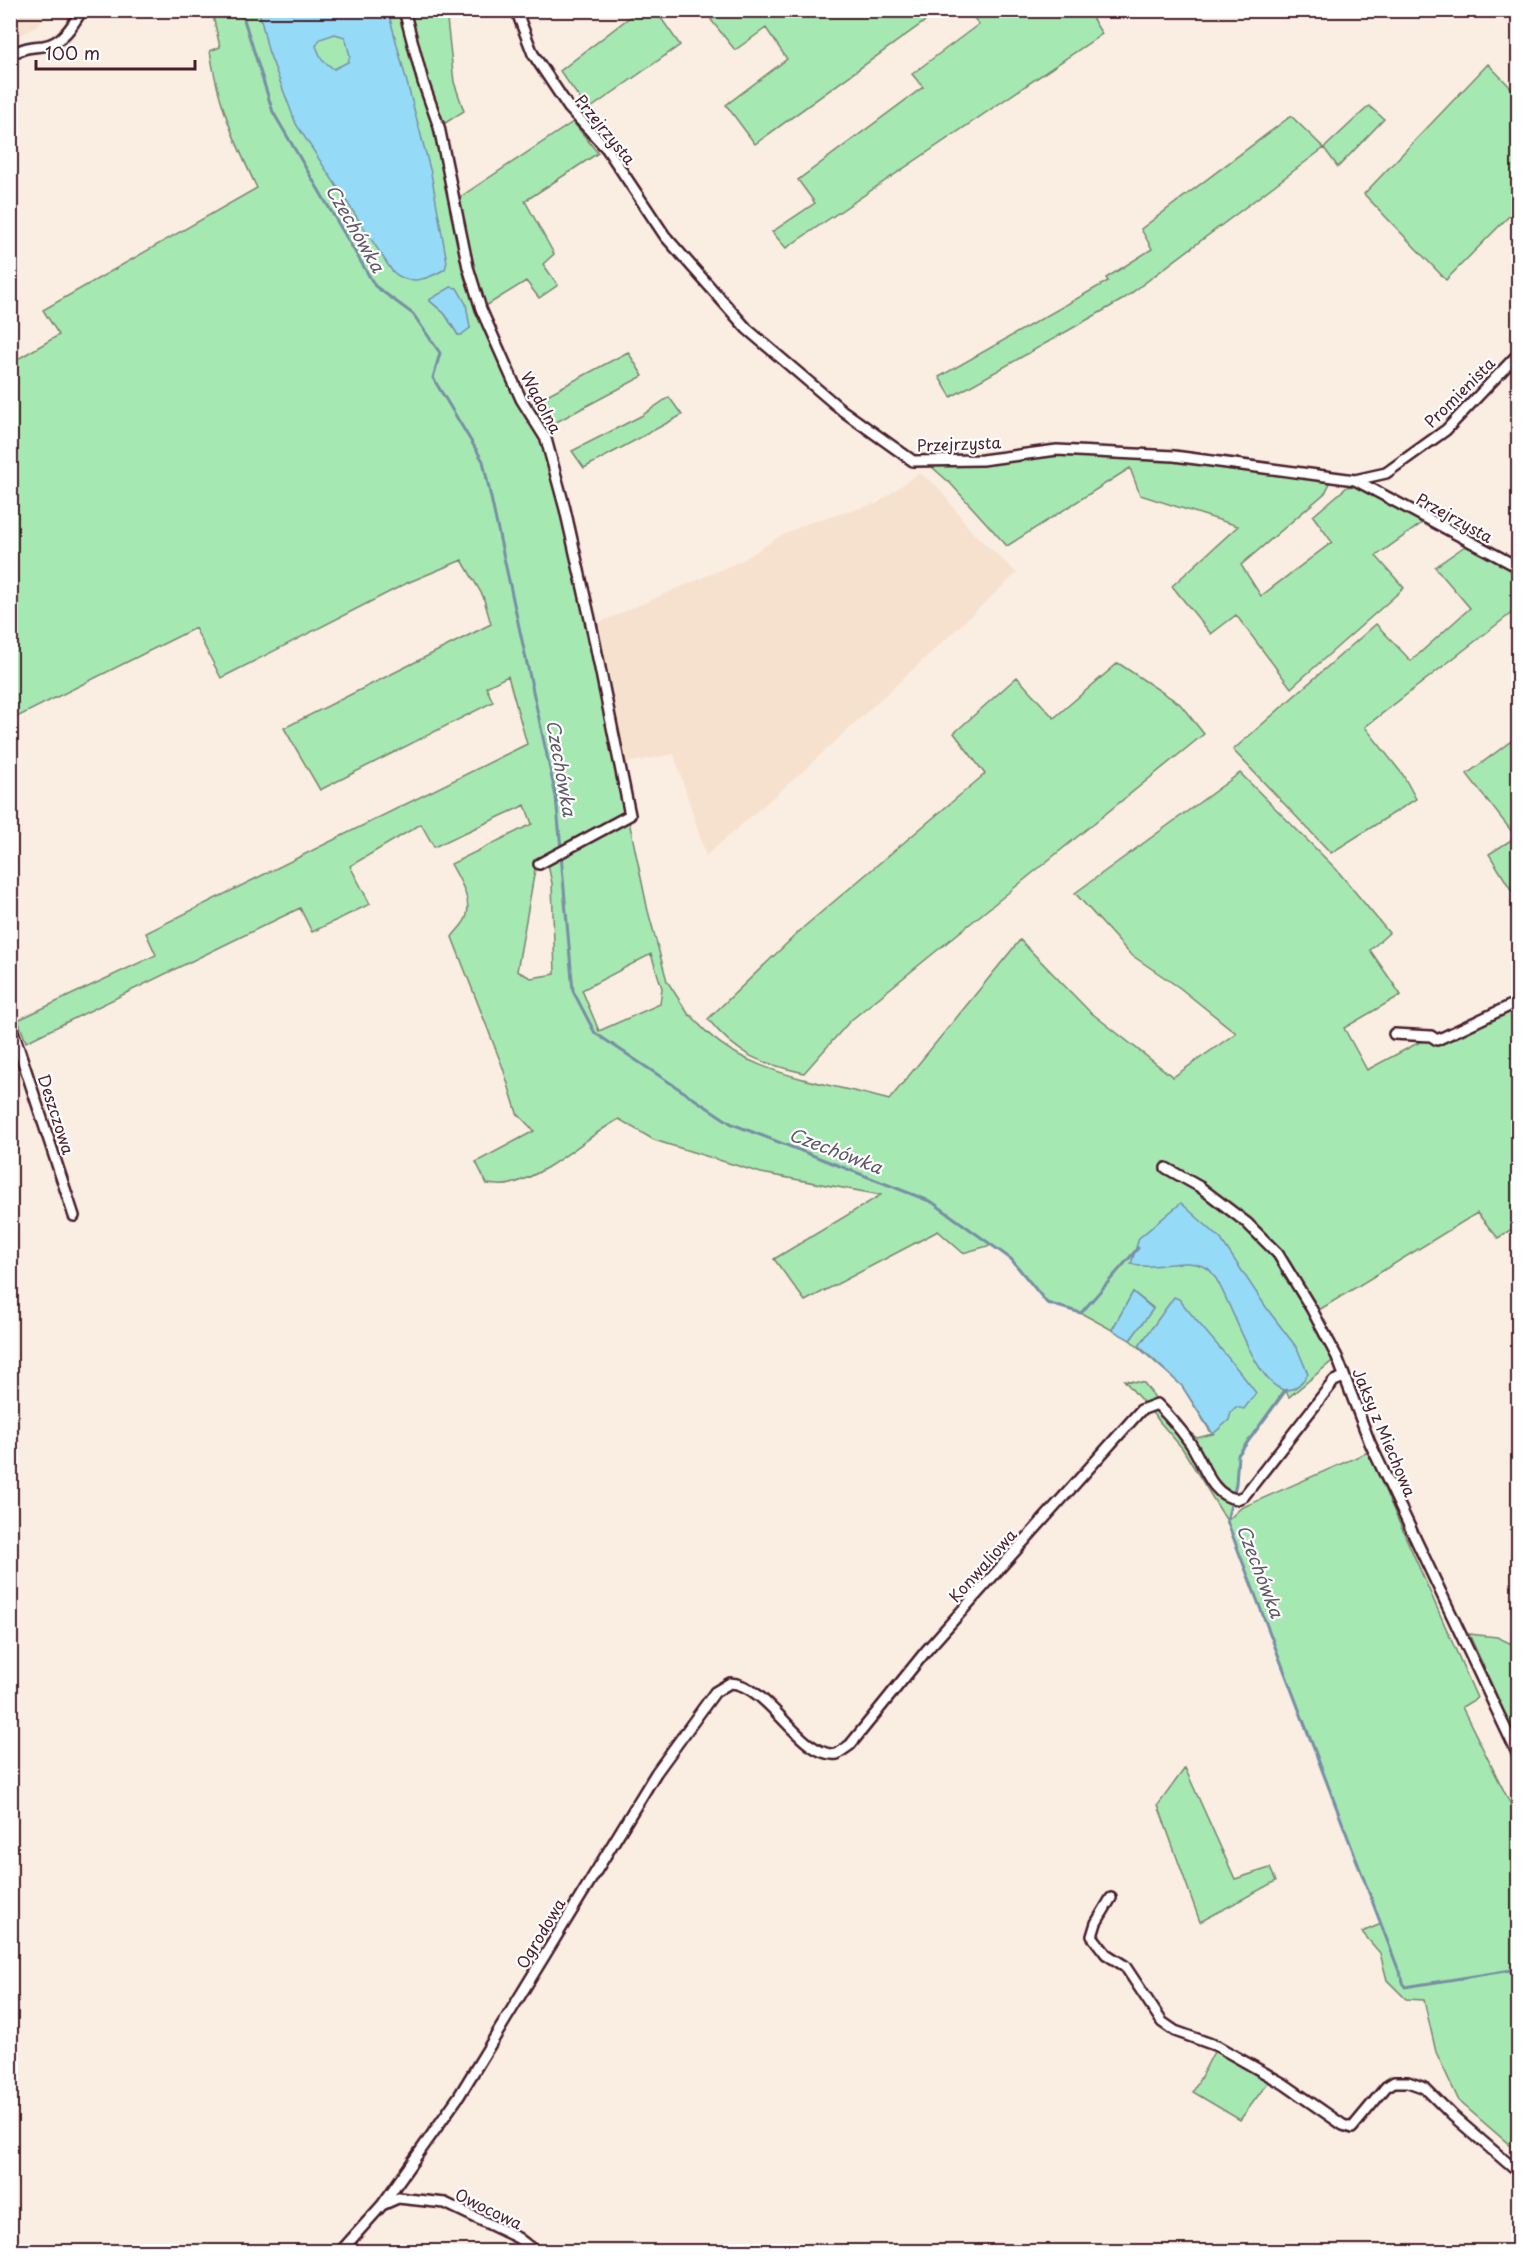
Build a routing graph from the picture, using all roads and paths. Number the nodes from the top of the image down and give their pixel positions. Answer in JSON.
{"nodes":[{"id":1,"x":82,"y":10,"type":"edge"},
{"id":2,"x":404,"y":10,"type":"edge"},
{"id":3,"x":516,"y":10,"type":"edge"},
{"id":4,"x":10,"y":55,"type":"edge"},
{"id":5,"x":1518,"y":354,"type":"edge"},
{"id":6,"x":1355,"y":480,"type":"junction"},
{"id":7,"x":1518,"y":567,"type":"edge"},
{"id":8,"x":539,"y":864,"type":"dead end"},
{"id":9,"x":1518,"y":1002,"type":"edge"},
{"id":10,"x":10,"y":1022,"type":"edge"},
{"id":11,"x":1394,"y":1034,"type":"dead end"},
{"id":12,"x":1166,"y":1168,"type":"dead end"},
{"id":13,"x":74,"y":1216,"type":"dead end"},
{"id":14,"x":1344,"y":1377,"type":"junction"},
{"id":15,"x":730,"y":1683,"type":"joint"},
{"id":16,"x":1518,"y":1755,"type":"edge"},
{"id":17,"x":1111,"y":1898,"type":"dead end"},
{"id":18,"x":1518,"y":2172,"type":"edge"},
{"id":19,"x":382,"y":2205,"type":"junction"},
{"id":20,"x":340,"y":2252,"type":"edge"},
{"id":21,"x":536,"y":2252,"type":"edge"}],
"edges":[{"from":1,"to":4,"type":"street"},
{"from":2,"to":8,"type":"street","name":"Wądolna"},
{"from":3,"to":6,"type":"street","name":"Przejrzysta"},
{"from":5,"to":6,"type":"street","name":"Promienista"},
{"from":6,"to":7,"type":"street","name":"Przejrzysta"},
{"from":9,"to":11,"type":"street"},
{"from":10,"to":13,"type":"street","name":"Deszczowa"},
{"from":12,"to":14,"type":"street","name":"Jaksy z Miechowa"},
{"from":14,"to":15,"type":"street","name":"Konwaliowa"},
{"from":14,"to":16,"type":"street","name":"Jaksy z Miechowa"},
{"from":15,"to":19,"type":"street","name":"Ogrodowa"},
{"from":17,"to":18,"type":"street"},
{"from":19,"to":20,"type":"street"},
{"from":19,"to":21,"type":"street","name":"Owocowa"}]}
